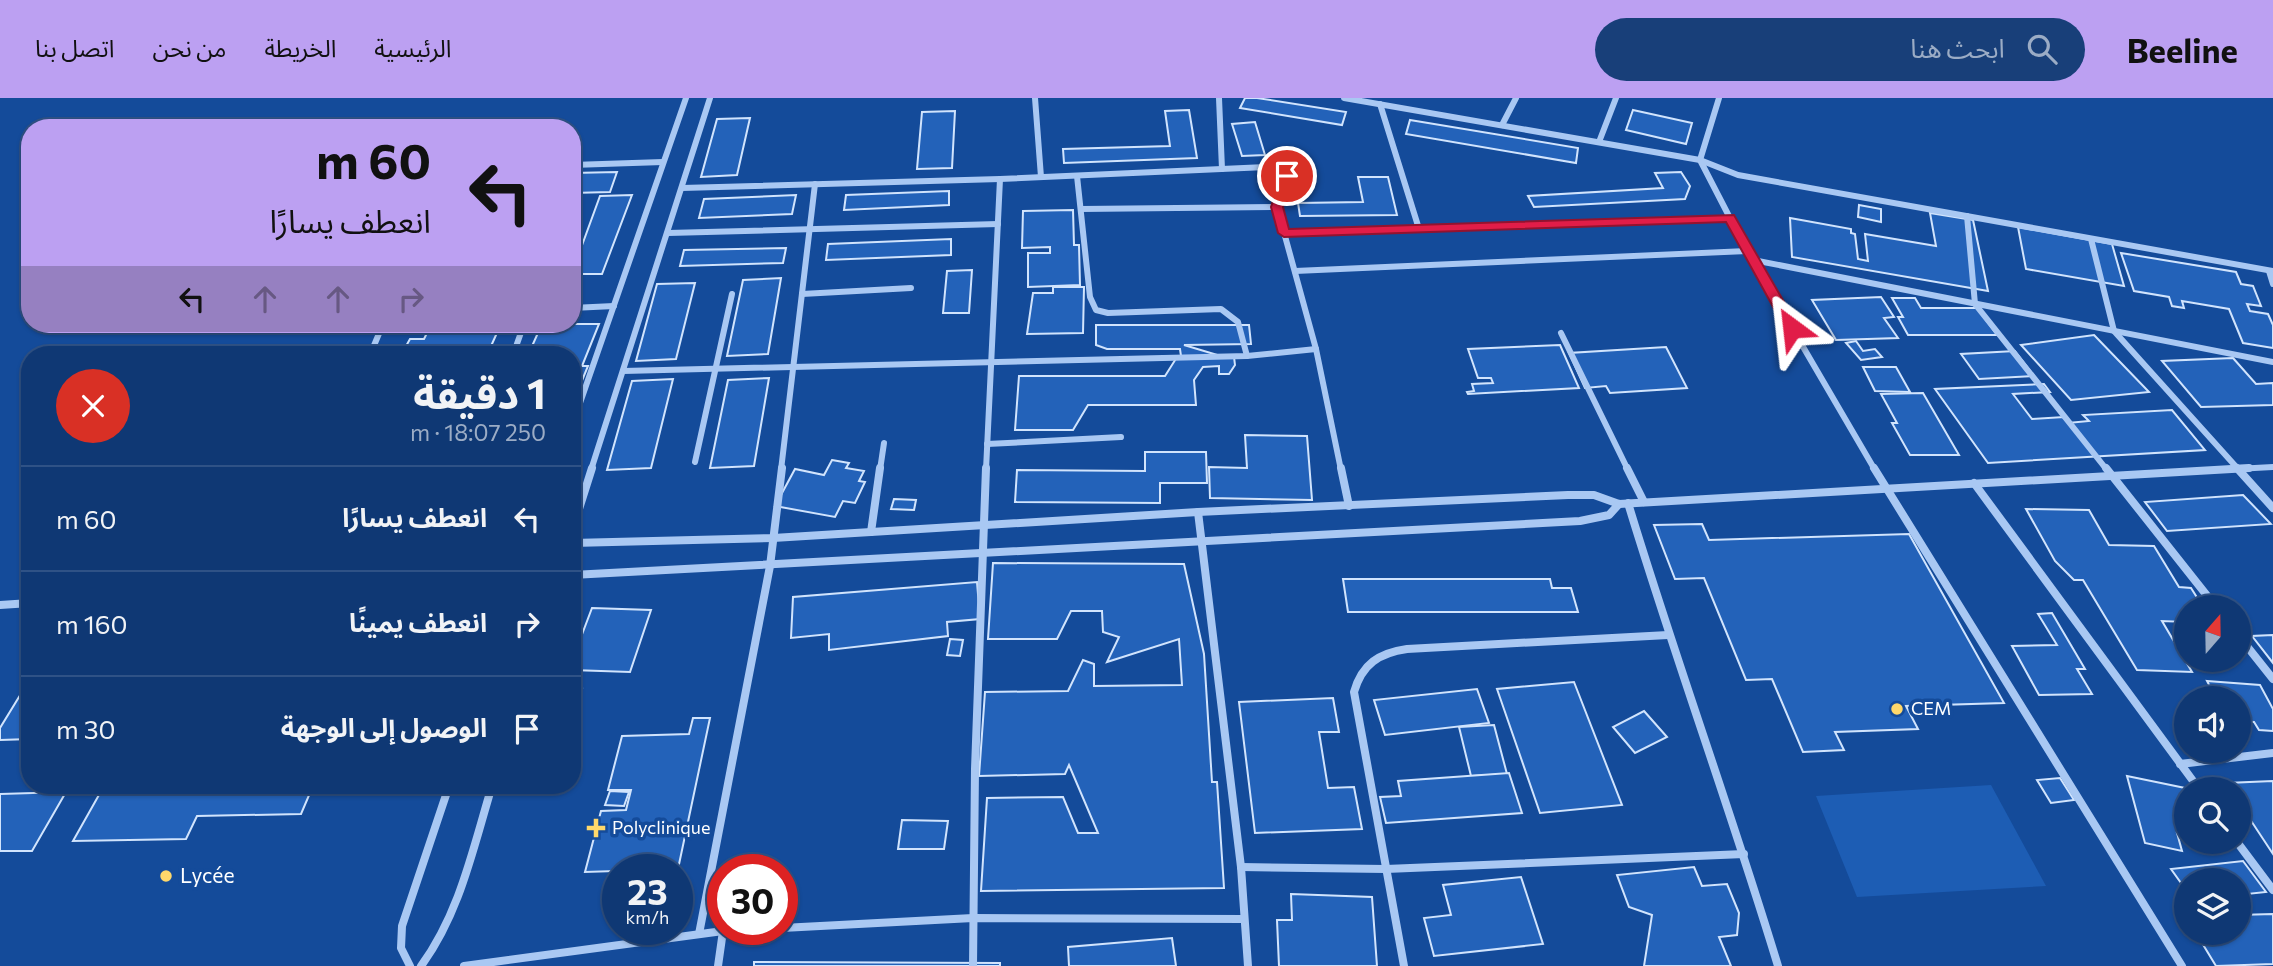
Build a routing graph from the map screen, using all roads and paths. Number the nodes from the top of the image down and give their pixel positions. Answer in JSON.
{"nodes":[{"id":1,"x":686,"y":98,"type":"edge"},
{"id":2,"x":710,"y":98,"type":"edge"},
{"id":3,"x":1035,"y":98,"type":"edge"},
{"id":4,"x":1219,"y":98,"type":"edge"},
{"id":5,"x":1344,"y":98,"type":"edge"},
{"id":6,"x":1416,"y":98,"type":"edge"},
{"id":7,"x":1516,"y":98,"type":"edge"},
{"id":8,"x":1616,"y":98,"type":"edge"},
{"id":9,"x":1719,"y":98,"type":"edge"},
{"id":10,"x":1381,"y":104,"type":"junction"},
{"id":11,"x":1410,"y":109,"type":"junction"},
{"id":12,"x":1502,"y":125,"type":"junction"},
{"id":13,"x":1599,"y":142,"type":"junction"},
{"id":14,"x":1700,"y":160,"type":"junction"},
{"id":15,"x":663,"y":162,"type":"junction"},
{"id":16,"x":581,"y":165,"type":"edge"},
{"id":17,"x":1222,"y":169,"type":"junction"},
{"id":18,"x":1077,"y":176,"type":"junction"},
{"id":19,"x":1041,"y":177,"type":"junction"},
{"id":20,"x":1000,"y":179,"type":"junction"},
{"id":21,"x":815,"y":184,"type":"junction"},
{"id":22,"x":682,"y":188,"type":"junction"},
{"id":23,"x":1277,"y":207,"type":"junction"},
{"id":24,"x":1081,"y":209,"type":"junction"},
{"id":25,"x":1967,"y":216,"type":"junction"},
{"id":26,"x":1730,"y":218,"type":"junction"},
{"id":27,"x":998,"y":224,"type":"junction"},
{"id":28,"x":810,"y":228,"type":"junction"},
{"id":29,"x":1419,"y":229,"type":"junction"},
{"id":30,"x":668,"y":233,"type":"junction"},
{"id":31,"x":1284,"y":233,"type":"junction"},
{"id":32,"x":2091,"y":239,"type":"junction"},
{"id":33,"x":1747,"y":251,"type":"junction"},
{"id":34,"x":1753,"y":260,"type":"junction"},
{"id":35,"x":1295,"y":271,"type":"junction"},
{"id":36,"x":2271,"y":271,"type":"edge"},
{"id":37,"x":2273,"y":284,"type":"edge"},
{"id":38,"x":911,"y":288,"type":"dead end"},
{"id":39,"x":732,"y":294,"type":"dead end"},
{"id":40,"x":802,"y":294,"type":"junction"},
{"id":41,"x":1975,"y":304,"type":"junction"},
{"id":42,"x":614,"y":306,"type":"junction"},
{"id":43,"x":581,"y":308,"type":"edge"},
{"id":44,"x":2114,"y":331,"type":"junction"},
{"id":45,"x":1561,"y":333,"type":"dead end"},
{"id":46,"x":1316,"y":349,"type":"junction"},
{"id":47,"x":1247,"y":356,"type":"junction"},
{"id":48,"x":991,"y":362,"type":"junction"},
{"id":49,"x":2273,"y":362,"type":"edge"},
{"id":50,"x":794,"y":365,"type":"junction"},
{"id":51,"x":716,"y":368,"type":"junction"},
{"id":52,"x":623,"y":371,"type":"junction"},
{"id":53,"x":581,"y":400,"type":"edge"},
{"id":54,"x":1121,"y":437,"type":"dead end"},
{"id":55,"x":884,"y":443,"type":"dead end"},
{"id":56,"x":987,"y":444,"type":"junction"},
{"id":57,"x":695,"y":462,"type":"dead end"},
{"id":58,"x":2273,"y":467,"type":"edge"},
{"id":59,"x":2238,"y":469,"type":"junction"},
{"id":60,"x":2112,"y":476,"type":"junction"},
{"id":61,"x":1974,"y":483,"type":"junction"},
{"id":62,"x":1885,"y":488,"type":"junction"},
{"id":63,"x":1644,"y":502,"type":"junction"},
{"id":64,"x":581,"y":503,"type":"edge"},
{"id":65,"x":1624,"y":503,"type":"junction"},
{"id":66,"x":1349,"y":506,"type":"junction"},
{"id":67,"x":2273,"y":508,"type":"edge"},
{"id":68,"x":1198,"y":512,"type":"junction"},
{"id":69,"x":983,"y":526,"type":"junction"},
{"id":70,"x":871,"y":532,"type":"junction"},
{"id":71,"x":773,"y":538,"type":"junction"},
{"id":72,"x":581,"y":543,"type":"edge"},
{"id":73,"x":1202,"y":543,"type":"junction"},
{"id":74,"x":982,"y":553,"type":"junction"},
{"id":75,"x":770,"y":566,"type":"junction"},
{"id":76,"x":581,"y":575,"type":"edge"},
{"id":77,"x":2206,"y":595,"type":"edge"},
{"id":78,"x":21,"y":604,"type":"edge"},
{"id":79,"x":0,"y":605,"type":"edge"},
{"id":80,"x":1668,"y":635,"type":"junction"},
{"id":81,"x":2251,"y":651,"type":"edge"},
{"id":82,"x":2273,"y":679,"type":"edge"},
{"id":83,"x":2273,"y":753,"type":"edge"},
{"id":84,"x":2180,"y":764,"type":"junction"},
{"id":85,"x":2190,"y":777,"type":"edge"},
{"id":86,"x":446,"y":794,"type":"edge"},
{"id":87,"x":489,"y":794,"type":"edge"},
{"id":88,"x":1744,"y":854,"type":"junction"},
{"id":89,"x":2246,"y":854,"type":"edge"},
{"id":90,"x":1241,"y":867,"type":"junction"},
{"id":91,"x":1386,"y":869,"type":"junction"},
{"id":92,"x":2273,"y":890,"type":"edge"},
{"id":93,"x":973,"y":918,"type":"junction"},
{"id":94,"x":1243,"y":919,"type":"junction"},
{"id":95,"x":798,"y":927,"type":"edge"},
{"id":96,"x":707,"y":933,"type":"edge"},
{"id":97,"x":699,"y":934,"type":"junction"},
{"id":98,"x":721,"y":945,"type":"edge"},
{"id":99,"x":410,"y":966,"type":"edge"},
{"id":100,"x":421,"y":966,"type":"edge"},
{"id":101,"x":464,"y":966,"type":"edge"},
{"id":102,"x":718,"y":966,"type":"edge"},
{"id":103,"x":973,"y":966,"type":"edge"},
{"id":104,"x":1248,"y":966,"type":"edge"},
{"id":105,"x":1404,"y":966,"type":"edge"},
{"id":106,"x":1778,"y":966,"type":"edge"},
{"id":107,"x":2182,"y":966,"type":"edge"}],
"edges":[{"from":1,"to":15,"type":"street"},
{"from":2,"to":22,"type":"street"},
{"from":3,"to":19,"type":"street"},
{"from":4,"to":17,"type":"street"},
{"from":5,"to":10,"type":"street"},
{"from":6,"to":11,"type":"street"},
{"from":7,"to":12,"type":"street"},
{"from":8,"to":13,"type":"street"},
{"from":9,"to":14,"type":"street"},
{"from":10,"to":11,"type":"street"},
{"from":10,"to":29,"type":"street"},
{"from":11,"to":12,"type":"street"},
{"from":12,"to":13,"type":"street"},
{"from":13,"to":14,"type":"street"},
{"from":14,"to":25,"type":"street"},
{"from":14,"to":26,"type":"street"},
{"from":15,"to":16,"type":"street"},
{"from":15,"to":42,"type":"street"},
{"from":17,"to":18,"type":"street"},
{"from":17,"to":23,"type":"street"},
{"from":18,"to":19,"type":"street"},
{"from":18,"to":24,"type":"street"},
{"from":19,"to":20,"type":"street"},
{"from":20,"to":21,"type":"street"},
{"from":20,"to":27,"type":"street"},
{"from":21,"to":22,"type":"street"},
{"from":21,"to":28,"type":"street"},
{"from":22,"to":30,"type":"street"},
{"from":23,"to":24,"type":"street"},
{"from":23,"to":31,"type":"street"},
{"from":24,"to":47,"type":"street"},
{"from":25,"to":32,"type":"street"},
{"from":25,"to":41,"type":"street"},
{"from":26,"to":29,"type":"street"},
{"from":26,"to":33,"type":"street"},
{"from":27,"to":28,"type":"street"},
{"from":27,"to":48,"type":"street"},
{"from":28,"to":30,"type":"street"},
{"from":28,"to":40,"type":"street"},
{"from":29,"to":31,"type":"street"},
{"from":30,"to":52,"type":"street"},
{"from":31,"to":35,"type":"street"},
{"from":32,"to":36,"type":"street"},
{"from":32,"to":44,"type":"street"},
{"from":33,"to":34,"type":"street"},
{"from":33,"to":35,"type":"street"},
{"from":34,"to":41,"type":"street"},
{"from":34,"to":62,"type":"street"},
{"from":35,"to":46,"type":"street"},
{"from":36,"to":37,"type":"street"},
{"from":38,"to":40,"type":"street"},
{"from":39,"to":51,"type":"street"},
{"from":40,"to":50,"type":"street"},
{"from":41,"to":44,"type":"street"},
{"from":41,"to":60,"type":"street"},
{"from":42,"to":43,"type":"street"},
{"from":42,"to":53,"type":"street"},
{"from":44,"to":49,"type":"street"},
{"from":44,"to":59,"type":"street"},
{"from":45,"to":63,"type":"street"},
{"from":46,"to":47,"type":"street"},
{"from":46,"to":66,"type":"street"},
{"from":47,"to":48,"type":"street"},
{"from":48,"to":50,"type":"street"},
{"from":48,"to":56,"type":"street"},
{"from":50,"to":51,"type":"street"},
{"from":50,"to":71,"type":"street"},
{"from":51,"to":52,"type":"street"},
{"from":51,"to":57,"type":"street"},
{"from":52,"to":64,"type":"street"},
{"from":54,"to":56,"type":"street"},
{"from":55,"to":70,"type":"street"},
{"from":56,"to":69,"type":"street"},
{"from":58,"to":59,"type":"street"},
{"from":59,"to":60,"type":"street"},
{"from":59,"to":67,"type":"street"},
{"from":60,"to":61,"type":"street"},
{"from":60,"to":77,"type":"street"},
{"from":61,"to":62,"type":"street"},
{"from":61,"to":84,"type":"street"},
{"from":62,"to":63,"type":"street"},
{"from":62,"to":107,"type":"street"},
{"from":63,"to":65,"type":"street"},
{"from":65,"to":66,"type":"street"},
{"from":65,"to":73,"type":"street"},
{"from":65,"to":80,"type":"street"},
{"from":66,"to":68,"type":"street"},
{"from":68,"to":69,"type":"street"},
{"from":68,"to":73,"type":"street"},
{"from":69,"to":70,"type":"street"},
{"from":69,"to":74,"type":"street"},
{"from":70,"to":71,"type":"street"},
{"from":71,"to":72,"type":"street"},
{"from":71,"to":75,"type":"street"},
{"from":73,"to":74,"type":"street"},
{"from":73,"to":90,"type":"street"},
{"from":74,"to":75,"type":"street"},
{"from":74,"to":93,"type":"street"},
{"from":75,"to":76,"type":"street"},
{"from":75,"to":97,"type":"street"},
{"from":78,"to":79,"type":"street"},
{"from":80,"to":88,"type":"street"},
{"from":80,"to":91,"type":"street"},
{"from":81,"to":82,"type":"street"},
{"from":83,"to":84,"type":"street"},
{"from":84,"to":85,"type":"street"},
{"from":86,"to":99,"type":"street"},
{"from":87,"to":100,"type":"street"},
{"from":88,"to":91,"type":"street"},
{"from":88,"to":106,"type":"street"},
{"from":89,"to":92,"type":"street"},
{"from":90,"to":91,"type":"street"},
{"from":90,"to":94,"type":"street"},
{"from":91,"to":105,"type":"street"},
{"from":93,"to":94,"type":"street"},
{"from":93,"to":95,"type":"street"},
{"from":93,"to":103,"type":"street"},
{"from":94,"to":104,"type":"street"},
{"from":96,"to":97,"type":"street"},
{"from":97,"to":101,"type":"street"},
{"from":98,"to":102,"type":"street"}]}
